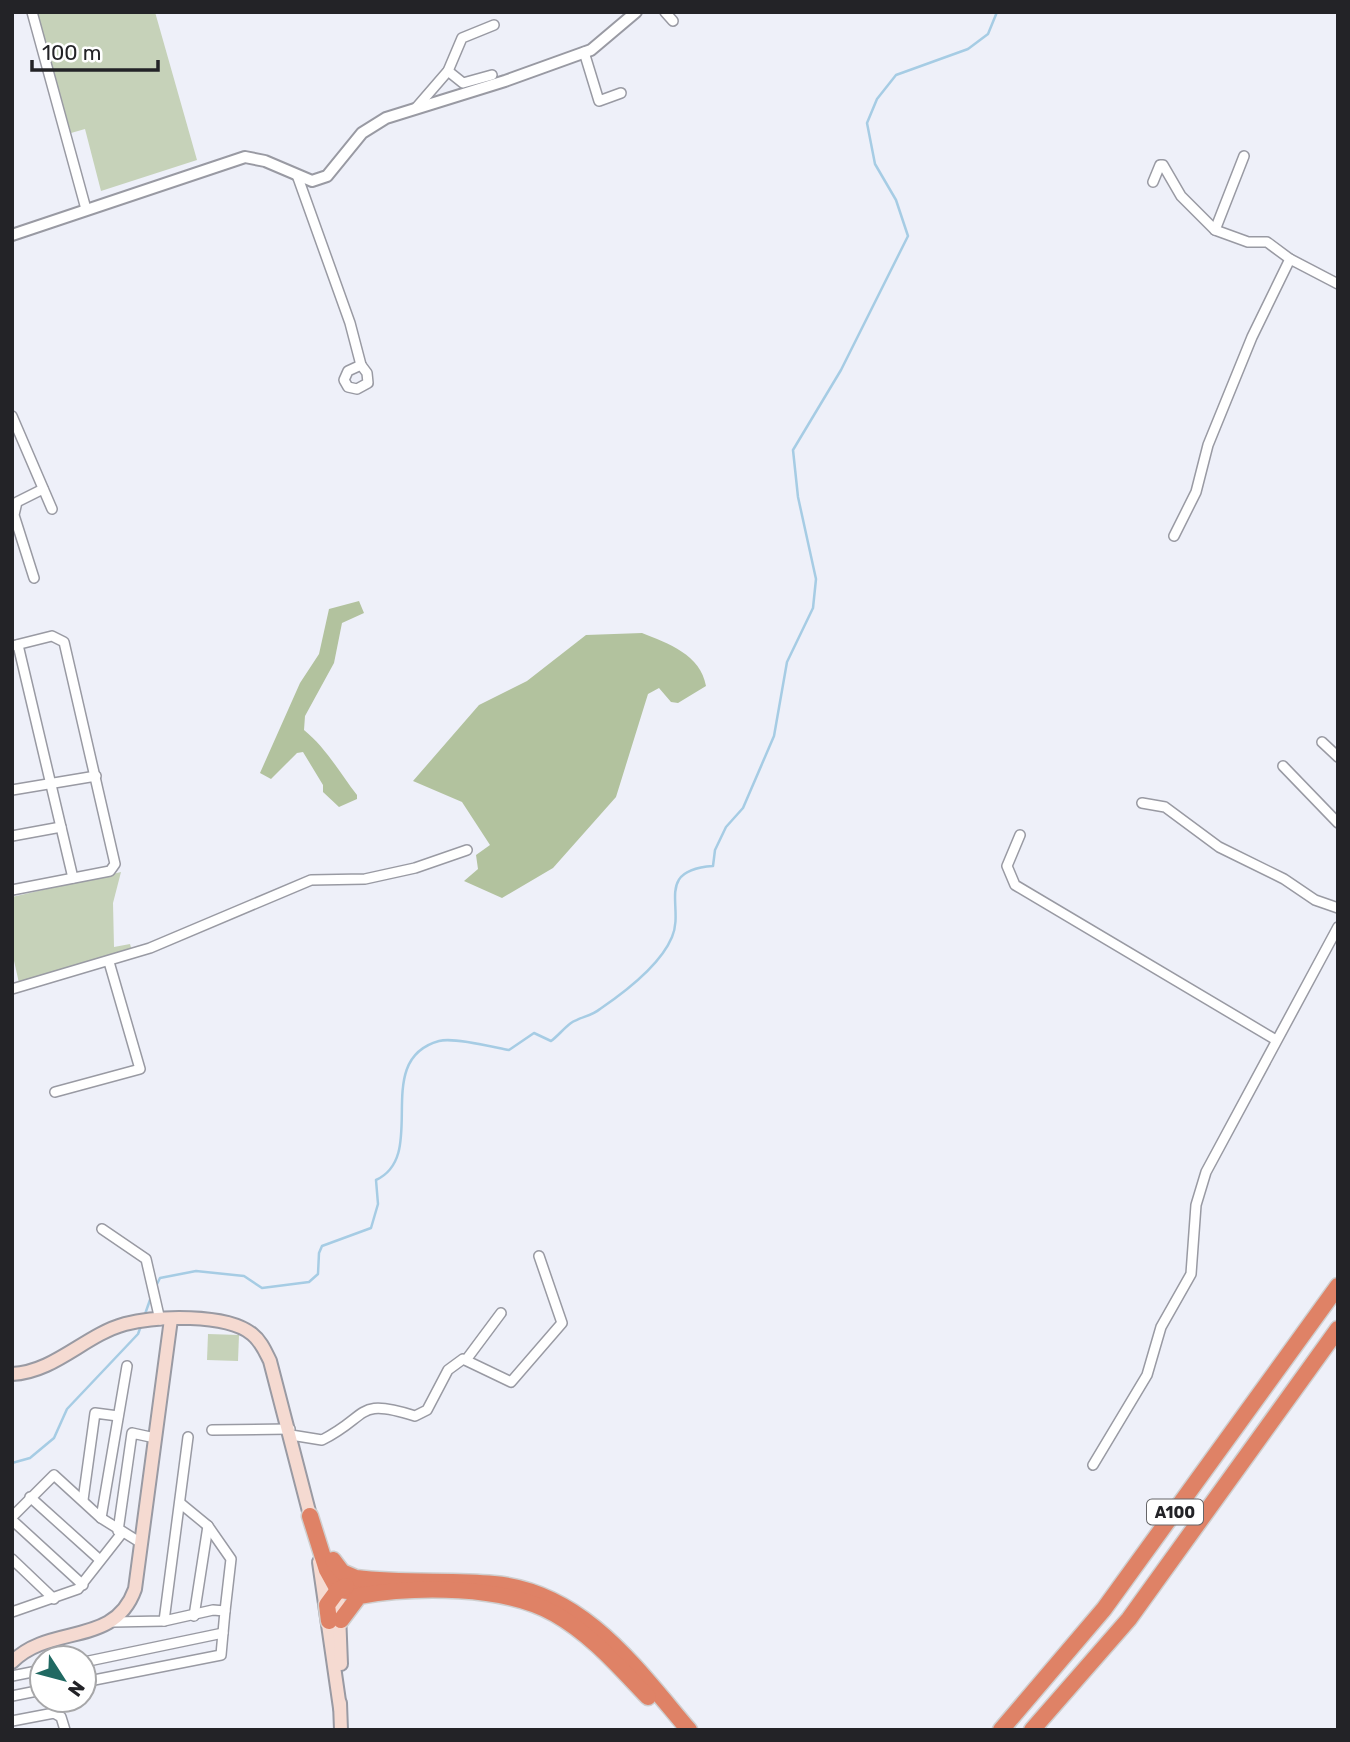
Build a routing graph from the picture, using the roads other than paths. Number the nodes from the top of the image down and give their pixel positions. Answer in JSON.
{"nodes":[{"id":1,"x":32,"y":12,"type":"edge"},
{"id":2,"x":636,"y":12,"type":"edge"},
{"id":3,"x":666,"y":12,"type":"edge"},
{"id":4,"x":673,"y":22,"type":"dead end"},
{"id":5,"x":494,"y":25,"type":"dead end"},
{"id":6,"x":584,"y":52,"type":"junction"},
{"id":7,"x":448,"y":71,"type":"junction"},
{"id":8,"x":492,"y":75,"type":"dead end"},
{"id":9,"x":621,"y":93,"type":"dead end"},
{"id":10,"x":416,"y":108,"type":"junction"},
{"id":11,"x":1244,"y":156,"type":"dead end"},
{"id":12,"x":298,"y":175,"type":"junction"},
{"id":13,"x":1153,"y":182,"type":"dead end"},
{"id":14,"x":86,"y":209,"type":"junction"},
{"id":15,"x":1215,"y":230,"type":"junction"},
{"id":16,"x":12,"y":235,"type":"edge"},
{"id":17,"x":1290,"y":259,"type":"junction"},
{"id":18,"x":1338,"y":284,"type":"edge"},
{"id":19,"x":361,"y":365,"type":"dead end"},
{"id":20,"x":12,"y":416,"type":"edge"},
{"id":21,"x":43,"y":489,"type":"junction"},
{"id":22,"x":52,"y":509,"type":"dead end"},
{"id":23,"x":1174,"y":536,"type":"dead end"},
{"id":24,"x":34,"y":578,"type":"dead end"},
{"id":25,"x":15,"y":645,"type":"edge"},
{"id":26,"x":1322,"y":742,"type":"dead end"},
{"id":27,"x":1338,"y":757,"type":"edge"},
{"id":28,"x":1283,"y":766,"type":"dead end"},
{"id":29,"x":96,"y":776,"type":"junction"},
{"id":30,"x":51,"y":783,"type":"junction"},
{"id":31,"x":12,"y":790,"type":"edge"},
{"id":32,"x":1142,"y":803,"type":"dead end"},
{"id":33,"x":1338,"y":822,"type":"edge"},
{"id":34,"x":61,"y":827,"type":"junction"},
{"id":35,"x":1020,"y":835,"type":"dead end"},
{"id":36,"x":12,"y":836,"type":"edge"},
{"id":37,"x":467,"y":850,"type":"dead end"},
{"id":38,"x":73,"y":878,"type":"junction"},
{"id":39,"x":12,"y":890,"type":"edge"},
{"id":40,"x":1338,"y":908,"type":"edge"},
{"id":41,"x":1338,"y":927,"type":"edge"},
{"id":42,"x":109,"y":962,"type":"junction"},
{"id":43,"x":12,"y":989,"type":"edge"},
{"id":44,"x":1276,"y":1040,"type":"junction"},
{"id":45,"x":55,"y":1092,"type":"dead end"},
{"id":46,"x":102,"y":1229,"type":"dead end"},
{"id":47,"x":539,"y":1256,"type":"dead end"},
{"id":48,"x":1338,"y":1286,"type":"edge"},
{"id":49,"x":501,"y":1313,"type":"dead end"},
{"id":50,"x":159,"y":1317,"type":"junction"},
{"id":51,"x":1338,"y":1329,"type":"edge"},
{"id":52,"x":466,"y":1360,"type":"junction"},
{"id":53,"x":127,"y":1366,"type":"dead end"},
{"id":54,"x":12,"y":1374,"type":"edge"},
{"id":55,"x":118,"y":1416,"type":"junction"},
{"id":56,"x":212,"y":1430,"type":"dead end"},
{"id":57,"x":290,"y":1432,"type":"junction"},
{"id":58,"x":188,"y":1437,"type":"dead end"},
{"id":59,"x":155,"y":1438,"type":"junction"},
{"id":60,"x":1093,"y":1465,"type":"dead end"},
{"id":61,"x":306,"y":1492,"type":"junction"},
{"id":62,"x":30,"y":1497,"type":"junction"},
{"id":63,"x":83,"y":1500,"type":"junction"},
{"id":64,"x":180,"y":1503,"type":"junction"},
{"id":65,"x":310,"y":1516,"type":"junction"},
{"id":66,"x":12,"y":1518,"type":"edge"},
{"id":67,"x":101,"y":1518,"type":"junction"},
{"id":68,"x":208,"y":1526,"type":"junction"},
{"id":69,"x":120,"y":1532,"type":"junction"},
{"id":70,"x":141,"y":1542,"type":"junction"},
{"id":71,"x":1142,"y":1557,"type":"junction"},
{"id":72,"x":12,"y":1559,"type":"edge"},
{"id":73,"x":100,"y":1560,"type":"junction"},
{"id":74,"x":332,"y":1560,"type":"junction"},
{"id":75,"x":83,"y":1585,"type":"junction"},
{"id":76,"x":373,"y":1586,"type":"junction"},
{"id":77,"x":338,"y":1590,"type":"junction"},
{"id":78,"x":54,"y":1599,"type":"junction"},
{"id":79,"x":14,"y":1608,"type":"edge"},
{"id":80,"x":225,"y":1611,"type":"junction"},
{"id":81,"x":194,"y":1616,"type":"junction"},
{"id":82,"x":1129,"y":1619,"type":"junction"},
{"id":83,"x":335,"y":1621,"type":"junction"},
{"id":84,"x":113,"y":1622,"type":"junction"},
{"id":85,"x":164,"y":1622,"type":"junction"},
{"id":86,"x":223,"y":1633,"type":"junction"},
{"id":87,"x":98,"y":1659,"type":"edge"},
{"id":88,"x":12,"y":1662,"type":"edge"},
{"id":89,"x":98,"y":1679,"type":"edge"},
{"id":90,"x":12,"y":1721,"type":"edge"},
{"id":91,"x":65,"y":1730,"type":"edge"},
{"id":92,"x":341,"y":1730,"type":"edge"},
{"id":93,"x":676,"y":1730,"type":"edge"},
{"id":94,"x":689,"y":1730,"type":"edge"},
{"id":95,"x":989,"y":1730,"type":"edge"},
{"id":96,"x":1001,"y":1730,"type":"edge"},
{"id":97,"x":1032,"y":1730,"type":"edge"},
{"id":98,"x":1038,"y":1730,"type":"edge"}],
"edges":[{"from":1,"to":14,"type":"street"},
{"from":2,"to":6,"type":"street"},
{"from":3,"to":4,"type":"street"},
{"from":5,"to":7,"type":"street"},
{"from":6,"to":9,"type":"street"},
{"from":6,"to":10,"type":"street"},
{"from":7,"to":8,"type":"street"},
{"from":7,"to":10,"type":"street"},
{"from":10,"to":12,"type":"street"},
{"from":11,"to":15,"type":"street"},
{"from":12,"to":14,"type":"street"},
{"from":12,"to":19,"type":"street"},
{"from":13,"to":15,"type":"street"},
{"from":14,"to":16,"type":"street"},
{"from":15,"to":17,"type":"street"},
{"from":17,"to":18,"type":"street"},
{"from":17,"to":23,"type":"street"},
{"from":20,"to":21,"type":"street"},
{"from":21,"to":22,"type":"street"},
{"from":21,"to":24,"type":"street"},
{"from":25,"to":29,"type":"street"},
{"from":25,"to":30,"type":"street"},
{"from":26,"to":27,"type":"street"},
{"from":28,"to":33,"type":"street"},
{"from":29,"to":30,"type":"street"},
{"from":29,"to":38,"type":"street"},
{"from":30,"to":31,"type":"street"},
{"from":30,"to":34,"type":"street"},
{"from":32,"to":40,"type":"street"},
{"from":34,"to":36,"type":"street"},
{"from":34,"to":38,"type":"street"},
{"from":35,"to":44,"type":"street"},
{"from":37,"to":42,"type":"street"},
{"from":38,"to":39,"type":"street"},
{"from":41,"to":44,"type":"street"},
{"from":42,"to":43,"type":"street"},
{"from":42,"to":45,"type":"street"},
{"from":44,"to":60,"type":"street"},
{"from":46,"to":50,"type":"street"},
{"from":47,"to":52,"type":"street"},
{"from":48,"to":71,"type":"highway","number":"A100"},
{"from":49,"to":52,"type":"street"},
{"from":50,"to":54,"type":"main road"},
{"from":50,"to":57,"type":"main road"},
{"from":50,"to":59,"type":"main road"},
{"from":51,"to":82,"type":"highway","name":"A100","number":"A100"},
{"from":52,"to":57,"type":"street"},
{"from":53,"to":55,"type":"street"},
{"from":55,"to":63,"type":"street"},
{"from":55,"to":67,"type":"street"},
{"from":56,"to":57,"type":"street"},
{"from":57,"to":61,"type":"main road"},
{"from":58,"to":64,"type":"street"},
{"from":59,"to":69,"type":"street"},
{"from":59,"to":70,"type":"main road"},
{"from":61,"to":65,"type":"main road"},
{"from":61,"to":74,"type":"main road"},
{"from":62,"to":63,"type":"street"},
{"from":62,"to":66,"type":"street"},
{"from":62,"to":73,"type":"street"},
{"from":63,"to":67,"type":"street"},
{"from":64,"to":68,"type":"street"},
{"from":64,"to":85,"type":"street"},
{"from":65,"to":77,"type":"highway"},
{"from":65,"to":83,"type":"main road"},
{"from":66,"to":75,"type":"street"},
{"from":67,"to":69,"type":"street"},
{"from":68,"to":80,"type":"street"},
{"from":68,"to":81,"type":"street"},
{"from":69,"to":70,"type":"street"},
{"from":69,"to":73,"type":"street"},
{"from":70,"to":84,"type":"main road"},
{"from":71,"to":95,"type":"highway"},
{"from":71,"to":96,"type":"highway","number":"A100"},
{"from":72,"to":78,"type":"street"},
{"from":73,"to":75,"type":"street"},
{"from":74,"to":76,"type":"highway"},
{"from":74,"to":77,"type":"main road"},
{"from":75,"to":78,"type":"street"},
{"from":76,"to":77,"type":"highway"},
{"from":76,"to":83,"type":"highway"},
{"from":76,"to":93,"type":"highway"},
{"from":76,"to":94,"type":"highway"},
{"from":77,"to":83,"type":"highway"},
{"from":78,"to":79,"type":"street"},
{"from":80,"to":81,"type":"street"},
{"from":80,"to":86,"type":"street"},
{"from":81,"to":85,"type":"street"},
{"from":82,"to":97,"type":"highway","name":"A100","number":"A100"},
{"from":82,"to":98,"type":"highway"},
{"from":83,"to":92,"type":"main road"},
{"from":84,"to":85,"type":"street"},
{"from":84,"to":88,"type":"main road"},
{"from":86,"to":87,"type":"street"},
{"from":86,"to":89,"type":"street"},
{"from":90,"to":91,"type":"street"}]}
